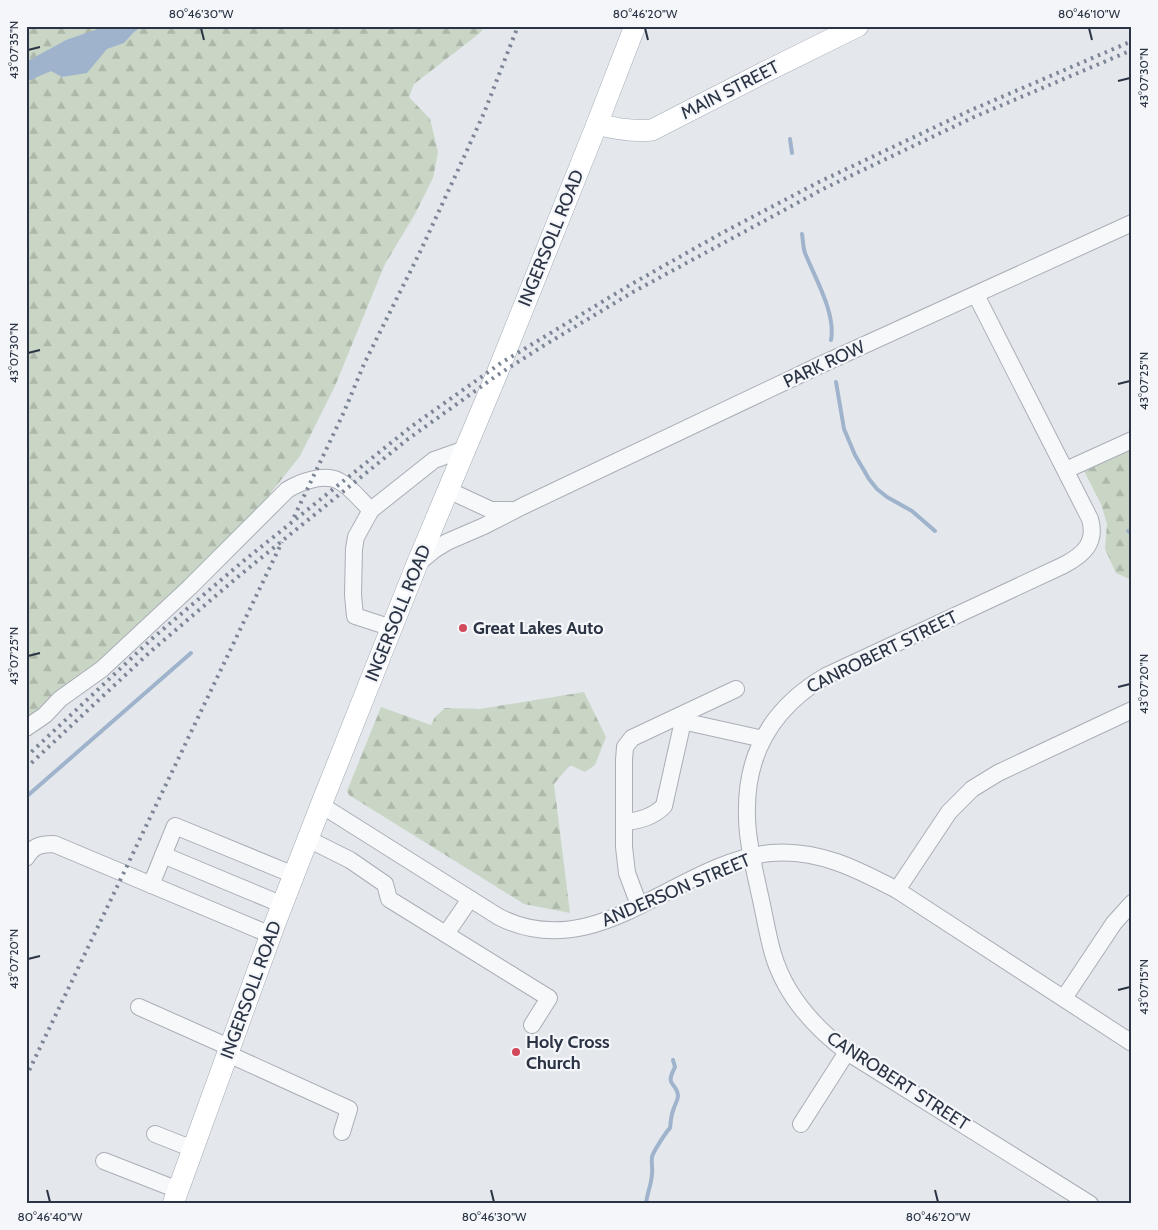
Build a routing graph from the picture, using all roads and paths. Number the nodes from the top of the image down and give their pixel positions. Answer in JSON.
{"nodes":[{"id":1,"x":635,"y":26,"type":"edge"},
{"id":2,"x":858,"y":26,"type":"edge"},
{"id":3,"x":597,"y":124,"type":"junction"},
{"id":4,"x":1132,"y":223,"type":"edge"},
{"id":5,"x":976,"y":294,"type":"junction"},
{"id":6,"x":1132,"y":440,"type":"edge"},
{"id":7,"x":465,"y":450,"type":"junction"},
{"id":8,"x":1066,"y":470,"type":"junction"},
{"id":9,"x":448,"y":490,"type":"junction"},
{"id":10,"x":517,"y":509,"type":"junction"},
{"id":11,"x":371,"y":510,"type":"junction"},
{"id":12,"x":417,"y":564,"type":"junction"},
{"id":13,"x":392,"y":628,"type":"junction"},
{"id":14,"x":736,"y":689,"type":"dead end"},
{"id":15,"x":1132,"y":710,"type":"edge"},
{"id":16,"x":678,"y":720,"type":"junction"},
{"id":17,"x":26,"y":728,"type":"edge"},
{"id":18,"x":763,"y":739,"type":"junction"},
{"id":19,"x":322,"y":805,"type":"junction"},
{"id":20,"x":624,"y":822,"type":"junction"},
{"id":21,"x":308,"y":838,"type":"junction"},
{"id":22,"x":163,"y":855,"type":"junction"},
{"id":23,"x":752,"y":856,"type":"junction"},
{"id":24,"x":26,"y":858,"type":"edge"},
{"id":25,"x":294,"y":874,"type":"junction"},
{"id":26,"x":151,"y":885,"type":"junction"},
{"id":27,"x":897,"y":890,"type":"junction"},
{"id":28,"x":470,"y":899,"type":"junction"},
{"id":29,"x":1132,"y":903,"type":"edge"},
{"id":30,"x":283,"y":905,"type":"junction"},
{"id":31,"x":639,"y":905,"type":"junction"},
{"id":32,"x":446,"y":934,"type":"junction"},
{"id":33,"x":271,"y":935,"type":"junction"},
{"id":34,"x":1064,"y":998,"type":"junction"},
{"id":35,"x":139,"y":1006,"type":"dead end"},
{"id":36,"x":532,"y":1025,"type":"dead end"},
{"id":37,"x":1132,"y":1043,"type":"edge"},
{"id":38,"x":229,"y":1051,"type":"junction"},
{"id":39,"x":847,"y":1052,"type":"junction"},
{"id":40,"x":801,"y":1124,"type":"dead end"},
{"id":41,"x":342,"y":1132,"type":"dead end"},
{"id":42,"x":155,"y":1134,"type":"dead end"},
{"id":43,"x":194,"y":1149,"type":"junction"},
{"id":44,"x":104,"y":1161,"type":"dead end"},
{"id":45,"x":176,"y":1197,"type":"edge"},
{"id":46,"x":1090,"y":1204,"type":"edge"}],
"edges":[{"from":1,"to":3,"type":"main road","name":"INGERSOLL ROAD"},
{"from":2,"to":3,"type":"main road","name":"MAIN STREET"},
{"from":3,"to":7,"type":"main road","name":"INGERSOLL ROAD"},
{"from":4,"to":5,"type":"street","name":"PARK ROW"},
{"from":5,"to":8,"type":"street","name":"CANROBERT STREET"},
{"from":5,"to":10,"type":"street","name":"PARK ROW"},
{"from":6,"to":8,"type":"street"},
{"from":7,"to":9,"type":"main road","name":"INGERSOLL ROAD"},
{"from":7,"to":11,"type":"street"},
{"from":8,"to":18,"type":"street","name":"CANROBERT STREET"},
{"from":9,"to":10,"type":"street","name":"PARK ROW"},
{"from":9,"to":12,"type":"main road","name":"INGERSOLL ROAD"},
{"from":10,"to":12,"type":"street","name":"PARK ROW"},
{"from":11,"to":13,"type":"street"},
{"from":11,"to":17,"type":"street"},
{"from":12,"to":13,"type":"main road","name":"INGERSOLL ROAD"},
{"from":13,"to":19,"type":"main road","name":"INGERSOLL ROAD"},
{"from":14,"to":16,"type":"street"},
{"from":15,"to":27,"type":"street"},
{"from":16,"to":18,"type":"street"},
{"from":16,"to":20,"type":"street"},
{"from":16,"to":20,"type":"street"},
{"from":18,"to":23,"type":"street","name":"CANROBERT STREET"},
{"from":19,"to":21,"type":"main road","name":"INGERSOLL ROAD"},
{"from":19,"to":28,"type":"street","name":"ANDERSON STREET"},
{"from":20,"to":31,"type":"street"},
{"from":21,"to":25,"type":"main road","name":"INGERSOLL ROAD"},
{"from":21,"to":32,"type":"street"},
{"from":22,"to":25,"type":"street"},
{"from":22,"to":26,"type":"street"},
{"from":22,"to":30,"type":"street"},
{"from":23,"to":27,"type":"street","name":"ANDERSON STREET"},
{"from":23,"to":31,"type":"street","name":"ANDERSON STREET"},
{"from":23,"to":39,"type":"street","name":"CANROBERT STREET"},
{"from":24,"to":26,"type":"street"},
{"from":25,"to":30,"type":"main road","name":"INGERSOLL ROAD"},
{"from":26,"to":33,"type":"street"},
{"from":27,"to":34,"type":"street","name":"ANDERSON STREET"},
{"from":28,"to":31,"type":"street","name":"ANDERSON STREET"},
{"from":28,"to":32,"type":"street"},
{"from":29,"to":34,"type":"street"},
{"from":30,"to":33,"type":"main road","name":"INGERSOLL ROAD"},
{"from":32,"to":36,"type":"street"},
{"from":33,"to":38,"type":"main road","name":"INGERSOLL ROAD"},
{"from":34,"to":37,"type":"street","name":"ANDERSON STREET"},
{"from":35,"to":38,"type":"street"},
{"from":38,"to":41,"type":"street"},
{"from":38,"to":43,"type":"main road","name":"INGERSOLL ROAD"},
{"from":39,"to":40,"type":"street"},
{"from":39,"to":46,"type":"street","name":"CANROBERT STREET"},
{"from":42,"to":43,"type":"street"},
{"from":43,"to":45,"type":"main road","name":"INGERSOLL ROAD"},
{"from":44,"to":45,"type":"street"}]}
